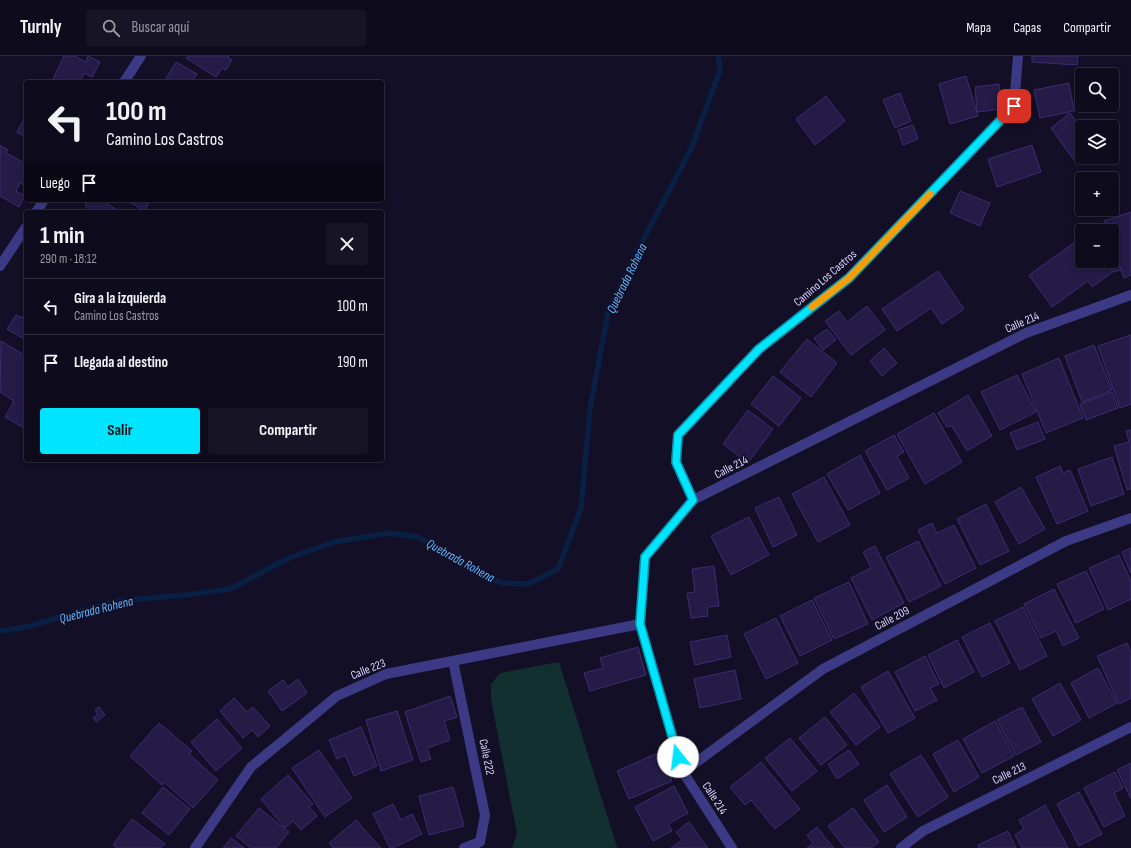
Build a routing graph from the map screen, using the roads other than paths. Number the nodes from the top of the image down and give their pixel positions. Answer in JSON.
{"nodes":[{"id":1,"x":141,"y":56,"type":"edge"},
{"id":2,"x":1018,"y":56,"type":"edge"},
{"id":3,"x":125,"y":80,"type":"edge"},
{"id":4,"x":24,"y":230,"type":"edge"},
{"id":5,"x":4,"y":253,"type":"edge"},
{"id":6,"x":0,"y":266,"type":"edge"},
{"id":7,"x":1131,"y":295,"type":"edge"},
{"id":8,"x":693,"y":500,"type":"junction"},
{"id":9,"x":1131,"y":518,"type":"edge"},
{"id":10,"x":640,"y":624,"type":"junction"},
{"id":11,"x":453,"y":661,"type":"junction"},
{"id":12,"x":1131,"y":727,"type":"edge"},
{"id":13,"x":683,"y":772,"type":"junction"},
{"id":14,"x":195,"y":848,"type":"edge"},
{"id":15,"x":464,"y":848,"type":"edge"},
{"id":16,"x":732,"y":848,"type":"edge"},
{"id":17,"x":901,"y":848,"type":"edge"}],
"edges":[{"from":1,"to":3,"type":"street"},
{"from":2,"to":8,"type":"street","name":"Camino Los Castros"},
{"from":4,"to":5,"type":"street"},
{"from":5,"to":6,"type":"street"},
{"from":7,"to":8,"type":"street","name":"Calle 214"},
{"from":8,"to":10,"type":"street","name":"Calle 214"},
{"from":9,"to":13,"type":"street","name":"Calle 209"},
{"from":10,"to":11,"type":"street","name":"Calle 223"},
{"from":10,"to":13,"type":"street","name":"Calle 214"},
{"from":11,"to":14,"type":"street","name":"Calle 223"},
{"from":11,"to":15,"type":"street","name":"Calle 222"},
{"from":12,"to":17,"type":"street","name":"Calle 213"},
{"from":13,"to":16,"type":"street","name":"Calle 214"}]}
